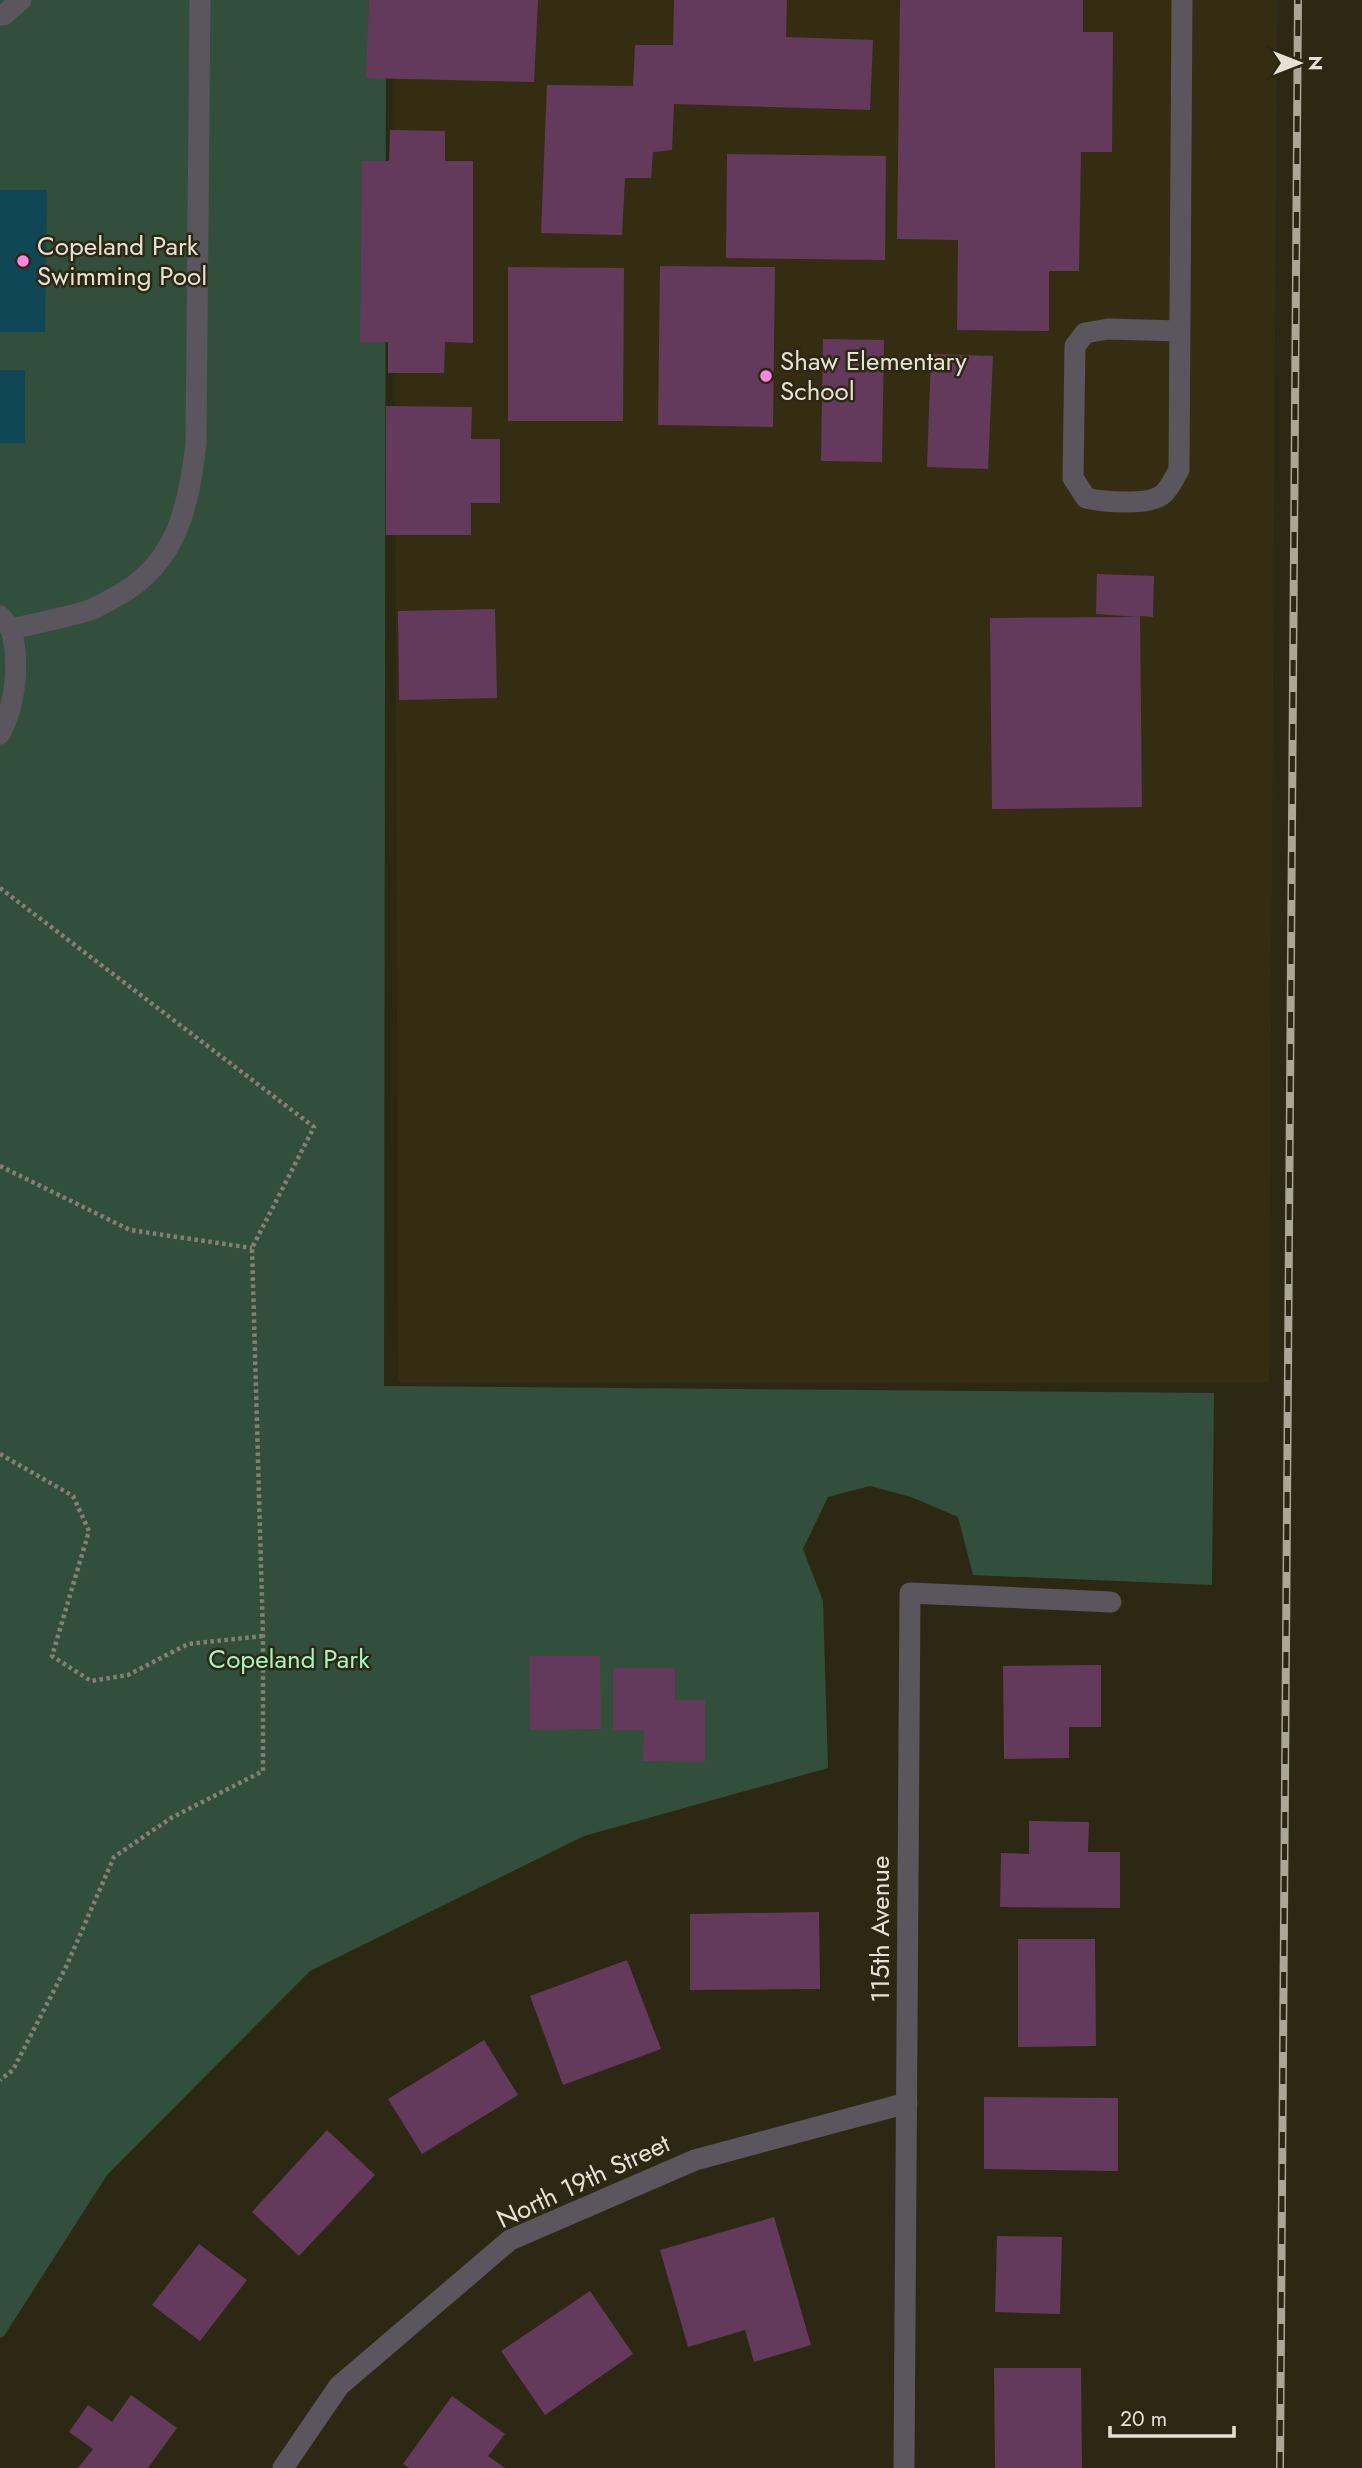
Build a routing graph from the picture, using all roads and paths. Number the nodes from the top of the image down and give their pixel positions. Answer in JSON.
{"nodes":[{"id":1,"x":21,"y":0,"type":"edge"},
{"id":2,"x":200,"y":0,"type":"edge"},
{"id":3,"x":1182,"y":0,"type":"edge"},
{"id":4,"x":0,"y":15,"type":"edge"},
{"id":5,"x":1180,"y":331,"type":"junction"},
{"id":6,"x":6,"y":623,"type":"edge"},
{"id":7,"x":0,"y":734,"type":"edge"},
{"id":8,"x":0,"y":888,"type":"edge"},
{"id":9,"x":0,"y":1166,"type":"edge"},
{"id":10,"x":252,"y":1248,"type":"junction"},
{"id":11,"x":0,"y":1454,"type":"edge"},
{"id":12,"x":1111,"y":1602,"type":"dead end"},
{"id":13,"x":263,"y":1636,"type":"junction"},
{"id":14,"x":0,"y":2080,"type":"edge"},
{"id":15,"x":907,"y":2104,"type":"junction"},
{"id":16,"x":284,"y":2468,"type":"edge"},
{"id":17,"x":904,"y":2468,"type":"edge"}],
"edges":[{"from":1,"to":4,"type":"street"},
{"from":2,"to":6,"type":"street"},
{"from":3,"to":5,"type":"street"},
{"from":5,"to":5,"type":"street"},
{"from":6,"to":7,"type":"street"},
{"from":8,"to":10,"type":"path"},
{"from":9,"to":10,"type":"path"},
{"from":10,"to":13,"type":"path"},
{"from":11,"to":13,"type":"path"},
{"from":12,"to":15,"type":"street","name":"115th Avenue"},
{"from":13,"to":14,"type":"path"},
{"from":15,"to":16,"type":"street","name":"North 19th Street"},
{"from":15,"to":17,"type":"street","name":"115th Avenue"}]}
